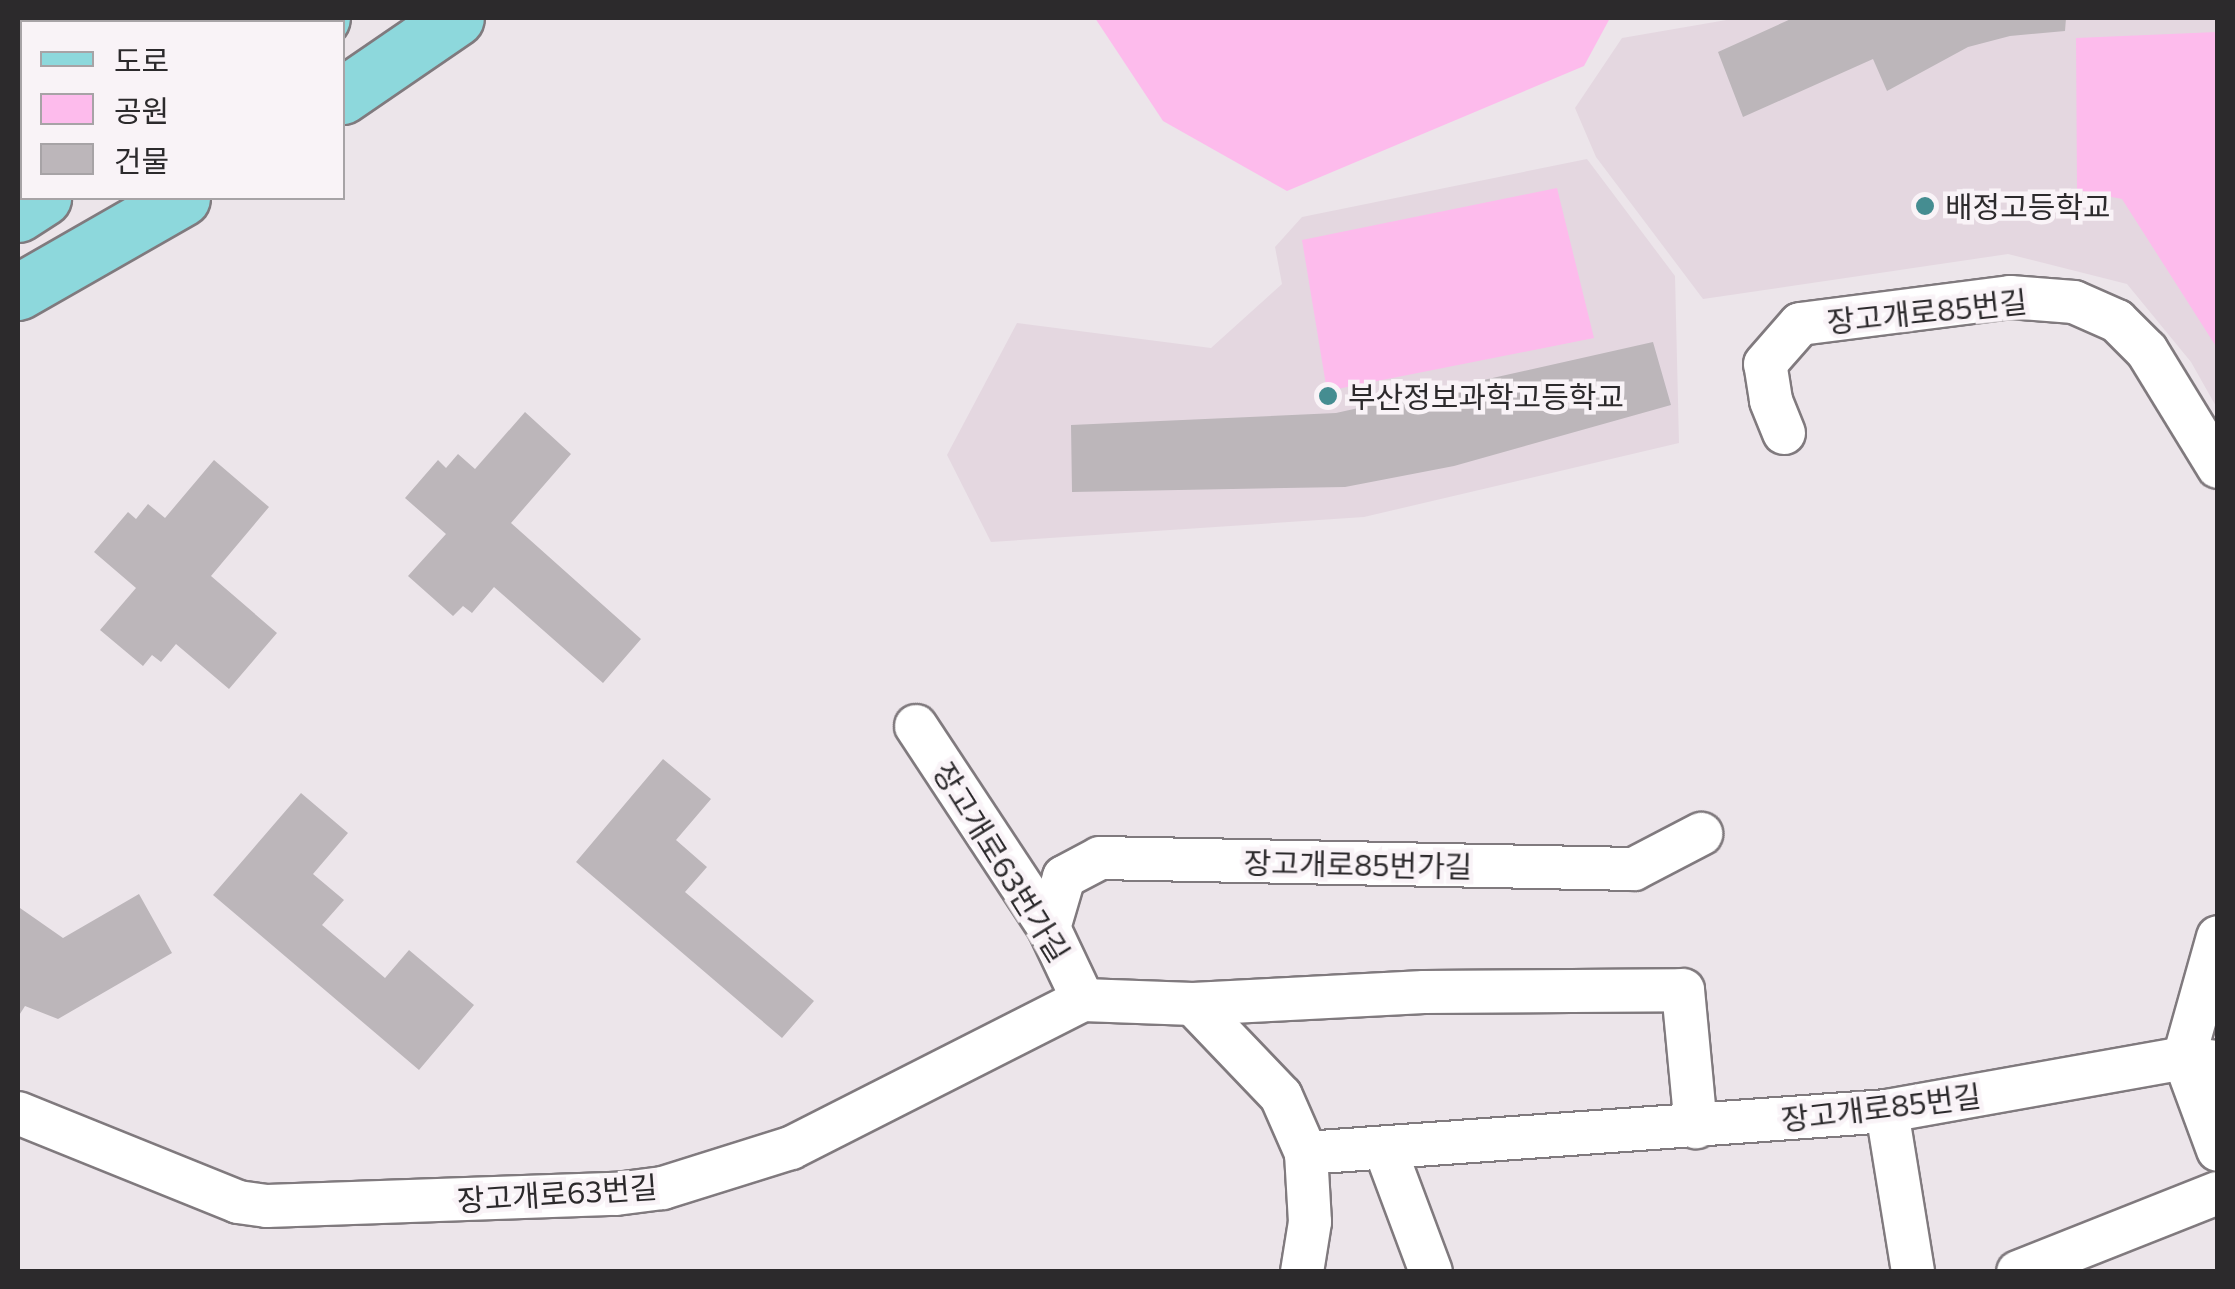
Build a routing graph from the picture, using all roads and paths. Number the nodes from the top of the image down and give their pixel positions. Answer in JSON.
{"nodes":[{"id":1,"x":456,"y":18,"type":"edge"},
{"id":2,"x":345,"y":94,"type":"edge"},
{"id":3,"x":40,"y":200,"type":"edge"},
{"id":4,"x":179,"y":200,"type":"edge"},
{"id":5,"x":18,"y":214,"type":"edge"},
{"id":6,"x":18,"y":292,"type":"edge"},
{"id":7,"x":1784,"y":433,"type":"dead end"},
{"id":8,"x":2218,"y":468,"type":"edge"},
{"id":9,"x":916,"y":726,"type":"dead end"},
{"id":10,"x":1701,"y":834,"type":"dead end"},
{"id":11,"x":1049,"y":928,"type":"junction"},
{"id":12,"x":2218,"y":936,"type":"edge"},
{"id":13,"x":1083,"y":1000,"type":"junction"},
{"id":14,"x":1193,"y":1004,"type":"junction"},
{"id":15,"x":2201,"y":1060,"type":"edge"},
{"id":16,"x":1888,"y":1112,"type":"junction"},
{"id":17,"x":18,"y":1113,"type":"edge"},
{"id":18,"x":1696,"y":1127,"type":"junction"},
{"id":19,"x":1385,"y":1150,"type":"junction"},
{"id":20,"x":2218,"y":1150,"type":"edge"},
{"id":21,"x":1306,"y":1153,"type":"junction"},
{"id":22,"x":2218,"y":1193,"type":"edge"},
{"id":23,"x":1302,"y":1272,"type":"edge"},
{"id":24,"x":1431,"y":1272,"type":"edge"},
{"id":25,"x":1912,"y":1272,"type":"edge"},
{"id":26,"x":2018,"y":1272,"type":"edge"}],
"edges":[{"from":1,"to":2,"type":"main road"},
{"from":3,"to":5,"type":"main road"},
{"from":4,"to":6,"type":"main road"},
{"from":7,"to":8,"type":"street","name":"장고개로85번길"},
{"from":9,"to":11,"type":"street","name":"장고개로63번가길"},
{"from":10,"to":11,"type":"street","name":"장고개로85번가길"},
{"from":11,"to":13,"type":"street","name":"장고개로63번가길"},
{"from":12,"to":15,"type":"street"},
{"from":13,"to":14,"type":"street","name":"장고개로63번길"},
{"from":13,"to":17,"type":"street","name":"장고개로63번길"},
{"from":14,"to":18,"type":"street","name":"장고개로63번길"},
{"from":14,"to":21,"type":"street"},
{"from":15,"to":16,"type":"street","name":"장고개로85번길"},
{"from":15,"to":20,"type":"street"},
{"from":16,"to":18,"type":"street","name":"장고개로85번길"},
{"from":16,"to":25,"type":"street"},
{"from":18,"to":19,"type":"street","name":"장고개로85번길"},
{"from":19,"to":21,"type":"street","name":"장고개로85번길"},
{"from":19,"to":24,"type":"street"},
{"from":21,"to":23,"type":"street"},
{"from":22,"to":26,"type":"street"}]}
